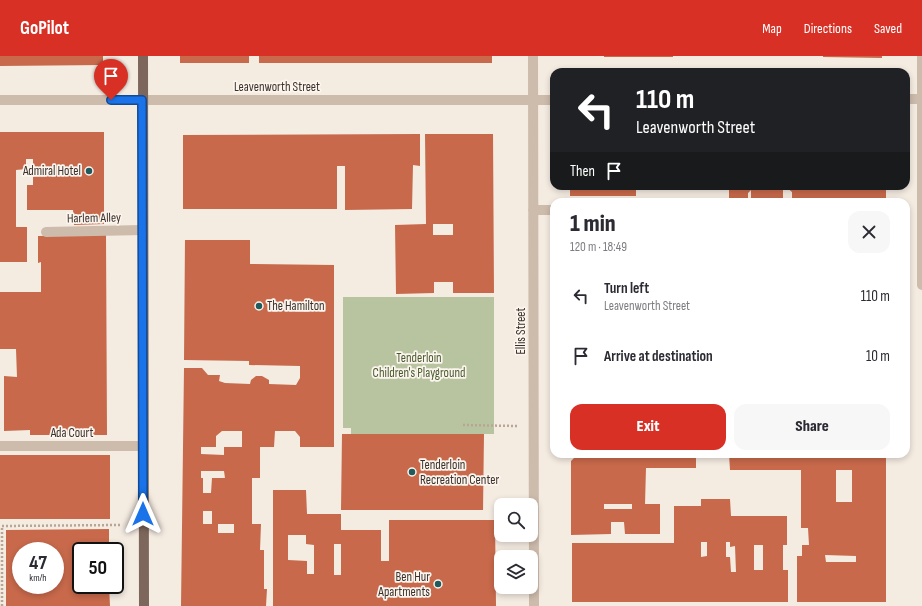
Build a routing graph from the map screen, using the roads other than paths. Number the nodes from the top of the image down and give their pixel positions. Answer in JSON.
{"nodes":[{"id":1,"x":143,"y":56,"type":"edge"},
{"id":2,"x":533,"y":56,"type":"edge"},
{"id":3,"x":922,"y":56,"type":"edge"},
{"id":4,"x":910,"y":99,"type":"edge"},
{"id":5,"x":922,"y":99,"type":"edge"},
{"id":6,"x":0,"y":100,"type":"edge"},
{"id":7,"x":142,"y":100,"type":"junction"},
{"id":8,"x":533,"y":100,"type":"junction"},
{"id":9,"x":550,"y":100,"type":"edge"},
{"id":10,"x":533,"y":210,"type":"junction"},
{"id":11,"x":550,"y":210,"type":"edge"},
{"id":12,"x":143,"y":230,"type":"junction"},
{"id":13,"x":46,"y":232,"type":"dead end"},
{"id":14,"x":922,"y":285,"type":"edge"},
{"id":15,"x":0,"y":446,"type":"edge"},
{"id":16,"x":143,"y":446,"type":"junction"},
{"id":17,"x":144,"y":606,"type":"edge"},
{"id":18,"x":534,"y":606,"type":"edge"}],
"edges":[{"from":1,"to":7,"type":"main road"},
{"from":2,"to":8,"type":"street","name":"Ellis Street"},
{"from":3,"to":5,"type":"street"},
{"from":4,"to":5,"type":"street"},
{"from":5,"to":14,"type":"street"},
{"from":6,"to":7,"type":"street","name":"Leavenworth Street"},
{"from":7,"to":8,"type":"street","name":"Leavenworth Street"},
{"from":7,"to":12,"type":"main road"},
{"from":8,"to":9,"type":"street","name":"Leavenworth Street"},
{"from":8,"to":10,"type":"street","name":"Ellis Street"},
{"from":10,"to":11,"type":"street"},
{"from":10,"to":18,"type":"street","name":"Ellis Street"},
{"from":12,"to":13,"type":"street","name":"Harlem Alley"},
{"from":12,"to":16,"type":"main road"},
{"from":15,"to":16,"type":"street","name":"Ada Court"},
{"from":16,"to":17,"type":"main road"}]}
